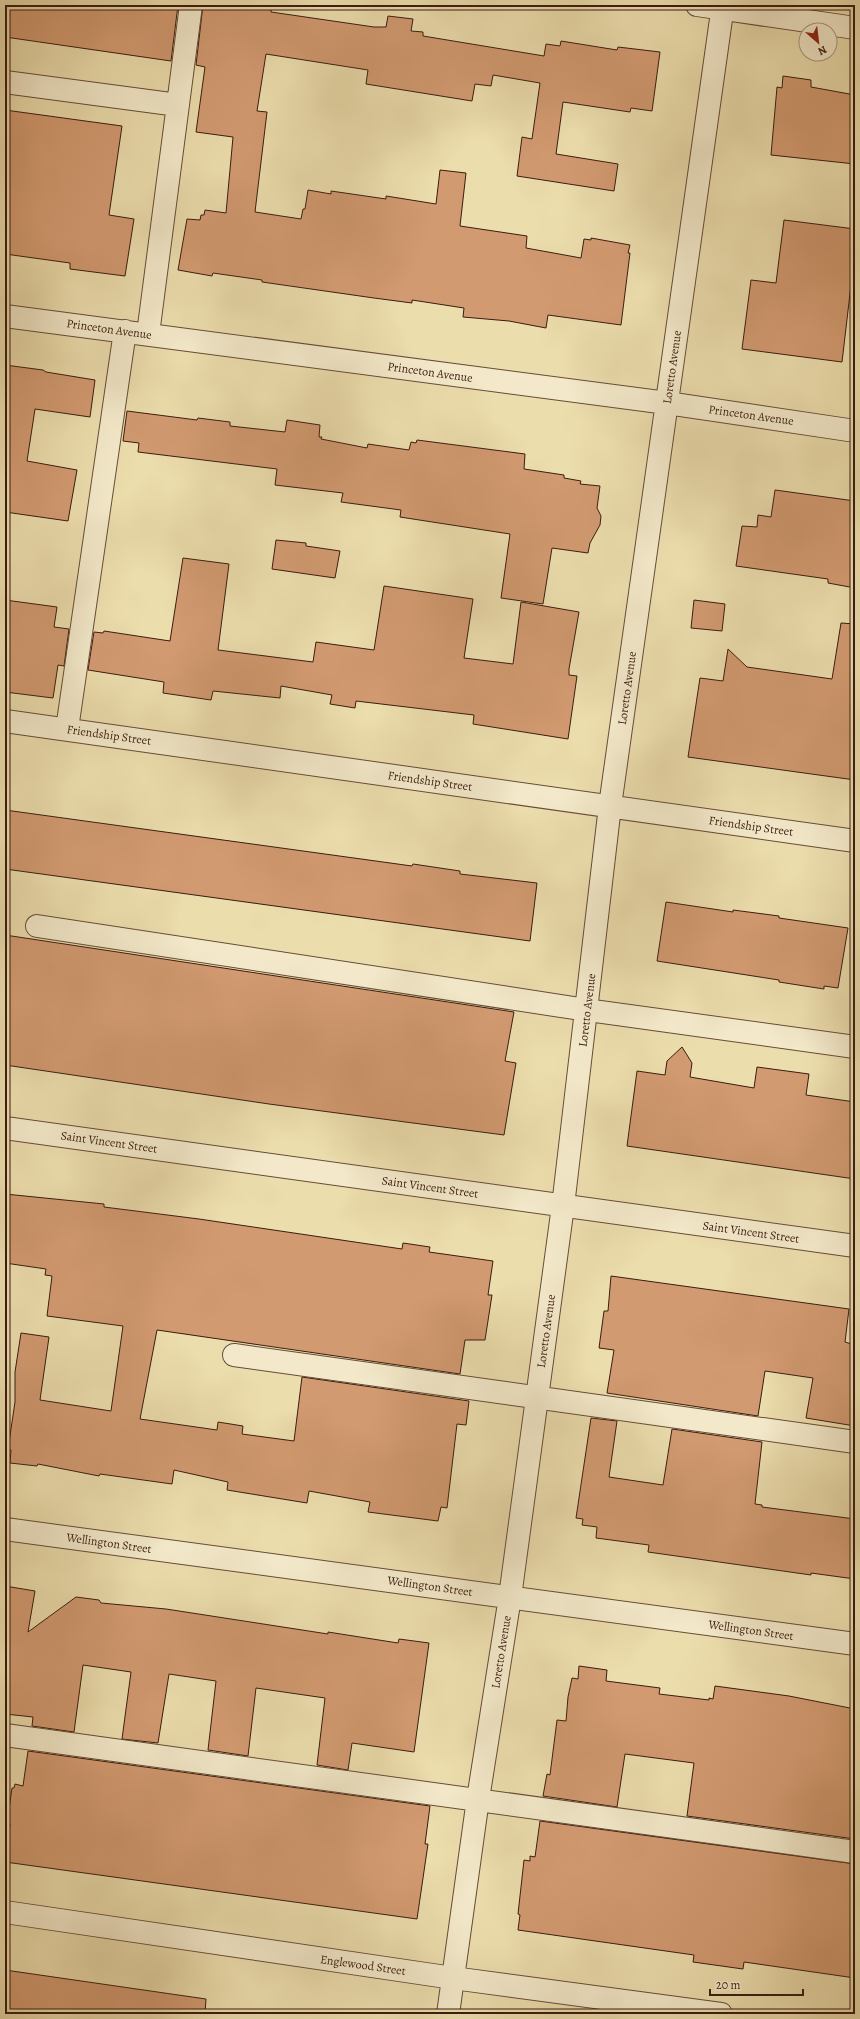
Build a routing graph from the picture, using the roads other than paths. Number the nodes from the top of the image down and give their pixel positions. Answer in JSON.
{"nodes":[{"id":1,"x":191,"y":5,"type":"edge"},
{"id":2,"x":697,"y":5,"type":"edge"},
{"id":3,"x":723,"y":7,"type":"edge"},
{"id":4,"x":855,"y":28,"type":"edge"},
{"id":5,"x":5,"y":82,"type":"edge"},
{"id":6,"x":178,"y":105,"type":"junction"},
{"id":7,"x":5,"y":316,"type":"edge"},
{"id":8,"x":125,"y":331,"type":"junction"},
{"id":9,"x":148,"y":334,"type":"junction"},
{"id":10,"x":667,"y":403,"type":"junction"},
{"id":11,"x":855,"y":431,"type":"edge"},
{"id":12,"x":5,"y":721,"type":"edge"},
{"id":13,"x":67,"y":729,"type":"junction"},
{"id":14,"x":610,"y":806,"type":"junction"},
{"id":15,"x":855,"y":841,"type":"edge"},
{"id":16,"x":37,"y":926,"type":"dead end"},
{"id":17,"x":586,"y":1010,"type":"junction"},
{"id":18,"x":855,"y":1047,"type":"edge"},
{"id":19,"x":5,"y":1128,"type":"edge"},
{"id":20,"x":563,"y":1206,"type":"junction"},
{"id":21,"x":855,"y":1246,"type":"edge"},
{"id":22,"x":234,"y":1355,"type":"dead end"},
{"id":23,"x":537,"y":1397,"type":"junction"},
{"id":24,"x":855,"y":1442,"type":"edge"},
{"id":25,"x":5,"y":1529,"type":"edge"},
{"id":26,"x":510,"y":1597,"type":"junction"},
{"id":27,"x":855,"y":1644,"type":"edge"},
{"id":28,"x":5,"y":1735,"type":"edge"},
{"id":29,"x":478,"y":1799,"type":"junction"},
{"id":30,"x":855,"y":1852,"type":"edge"},
{"id":31,"x":5,"y":1912,"type":"edge"},
{"id":32,"x":453,"y":1978,"type":"junction"},
{"id":33,"x":448,"y":2014,"type":"edge"},
{"id":34,"x":720,"y":2014,"type":"edge"}],
"edges":[{"from":1,"to":6,"type":"street"},
{"from":2,"to":3,"type":"street"},
{"from":3,"to":4,"type":"street"},
{"from":3,"to":10,"type":"street","name":"Loretto Avenue"},
{"from":5,"to":6,"type":"street"},
{"from":6,"to":9,"type":"street"},
{"from":7,"to":8,"type":"street","name":"Princeton Avenue"},
{"from":8,"to":9,"type":"street","name":"Princeton Avenue"},
{"from":8,"to":13,"type":"street"},
{"from":9,"to":10,"type":"street","name":"Princeton Avenue"},
{"from":10,"to":11,"type":"street","name":"Princeton Avenue"},
{"from":10,"to":14,"type":"street","name":"Loretto Avenue"},
{"from":12,"to":13,"type":"street","name":"Friendship Street"},
{"from":13,"to":14,"type":"street","name":"Friendship Street"},
{"from":14,"to":15,"type":"street","name":"Friendship Street"},
{"from":14,"to":17,"type":"street","name":"Loretto Avenue"},
{"from":16,"to":17,"type":"street"},
{"from":17,"to":18,"type":"street"},
{"from":17,"to":20,"type":"street","name":"Loretto Avenue"},
{"from":19,"to":20,"type":"street","name":"Saint Vincent Street"},
{"from":20,"to":21,"type":"street","name":"Saint Vincent Street"},
{"from":20,"to":23,"type":"street","name":"Loretto Avenue"},
{"from":22,"to":23,"type":"street"},
{"from":23,"to":24,"type":"street"},
{"from":23,"to":26,"type":"street","name":"Loretto Avenue"},
{"from":25,"to":26,"type":"street","name":"Wellington Street"},
{"from":26,"to":27,"type":"street","name":"Wellington Street"},
{"from":26,"to":29,"type":"street","name":"Loretto Avenue"},
{"from":28,"to":29,"type":"street"},
{"from":29,"to":30,"type":"street"},
{"from":29,"to":32,"type":"street","name":"Loretto Avenue"},
{"from":31,"to":32,"type":"street","name":"Englewood Street"},
{"from":32,"to":33,"type":"street","name":"Loretto Avenue"},
{"from":32,"to":34,"type":"street","name":"Englewood Street"}]}
